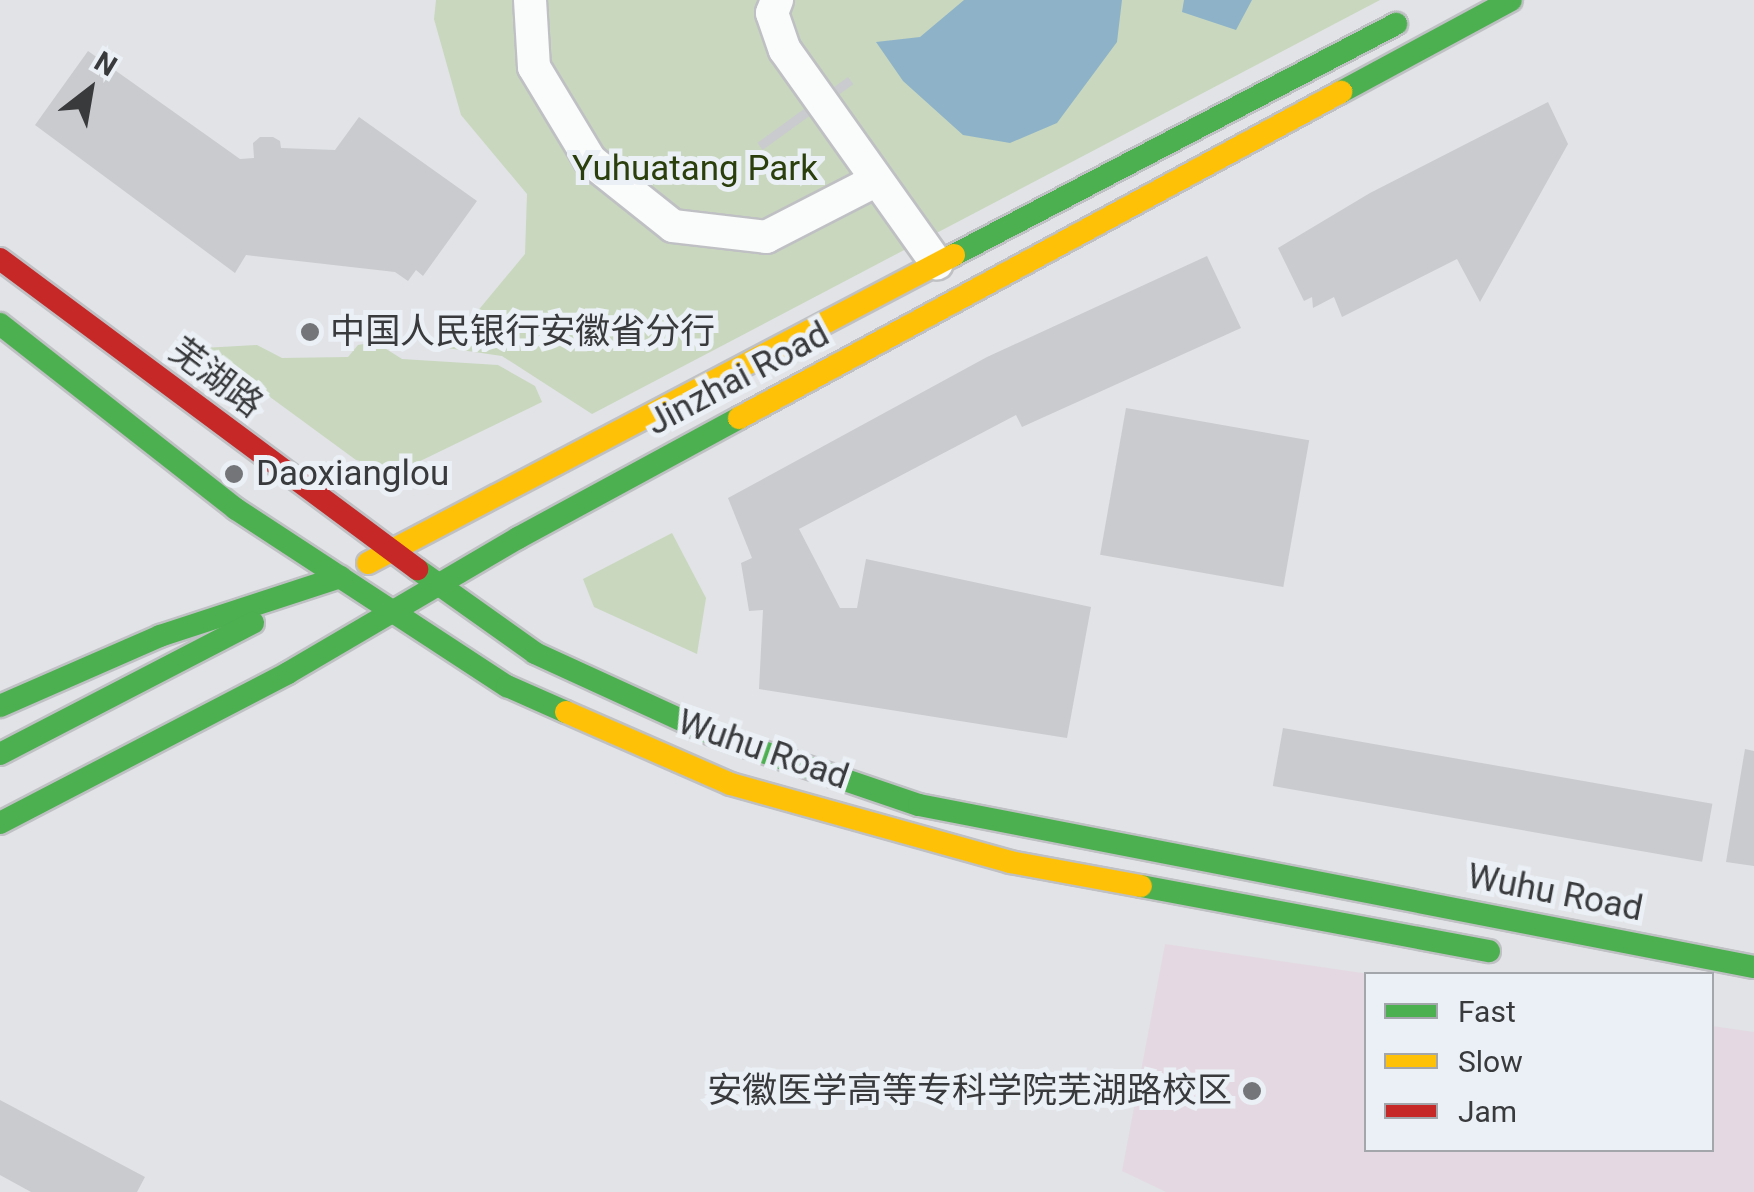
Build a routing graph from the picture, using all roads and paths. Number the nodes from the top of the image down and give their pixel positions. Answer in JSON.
{"nodes":[{"id":1,"x":530,"y":0,"type":"edge"},
{"id":2,"x":777,"y":0,"type":"edge"},
{"id":3,"x":1511,"y":0,"type":"edge"},
{"id":4,"x":1424,"y":9,"type":"dead end"},
{"id":5,"x":876,"y":181,"type":"junction"},
{"id":6,"x":0,"y":259,"type":"edge"},
{"id":7,"x":937,"y":264,"type":"junction"},
{"id":8,"x":0,"y":324,"type":"edge"},
{"id":9,"x":392,"y":551,"type":"junction"},
{"id":10,"x":341,"y":577,"type":"junction"},
{"id":11,"x":440,"y":584,"type":"junction"},
{"id":12,"x":394,"y":612,"type":"junction"},
{"id":13,"x":0,"y":706,"type":"edge"},
{"id":14,"x":0,"y":754,"type":"edge"},
{"id":15,"x":0,"y":823,"type":"edge"},
{"id":16,"x":1519,"y":956,"type":"dead end"},
{"id":17,"x":1754,"y":967,"type":"edge"}],
"edges":[{"from":1,"to":5,"type":"street"},
{"from":2,"to":5,"type":"street"},
{"from":3,"to":11,"type":"main road","name":"Jinzhai Road"},
{"from":4,"to":7,"type":"main road","name":"Jinzhai Road"},
{"from":5,"to":7,"type":"street"},
{"from":6,"to":9,"type":"main road","name":"芜湖路"},
{"from":7,"to":9,"type":"main road","name":"Jinzhai Road"},
{"from":8,"to":10,"type":"main road","name":"Wuhu Road"},
{"from":9,"to":10,"type":"main road","name":"Jinzhai Road"},
{"from":9,"to":11,"type":"main road","name":"Wuhu Road"},
{"from":10,"to":12,"type":"main road","name":"Wuhu Road"},
{"from":10,"to":13,"type":"main road"},
{"from":10,"to":14,"type":"main road","name":"Jinzhai Road"},
{"from":11,"to":12,"type":"main road","name":"Jinzhai Road"},
{"from":11,"to":17,"type":"main road","name":"Wuhu Road"},
{"from":12,"to":15,"type":"main road","name":"Jinzhai Road"},
{"from":12,"to":16,"type":"main road","name":"Wuhu Road"}]}
